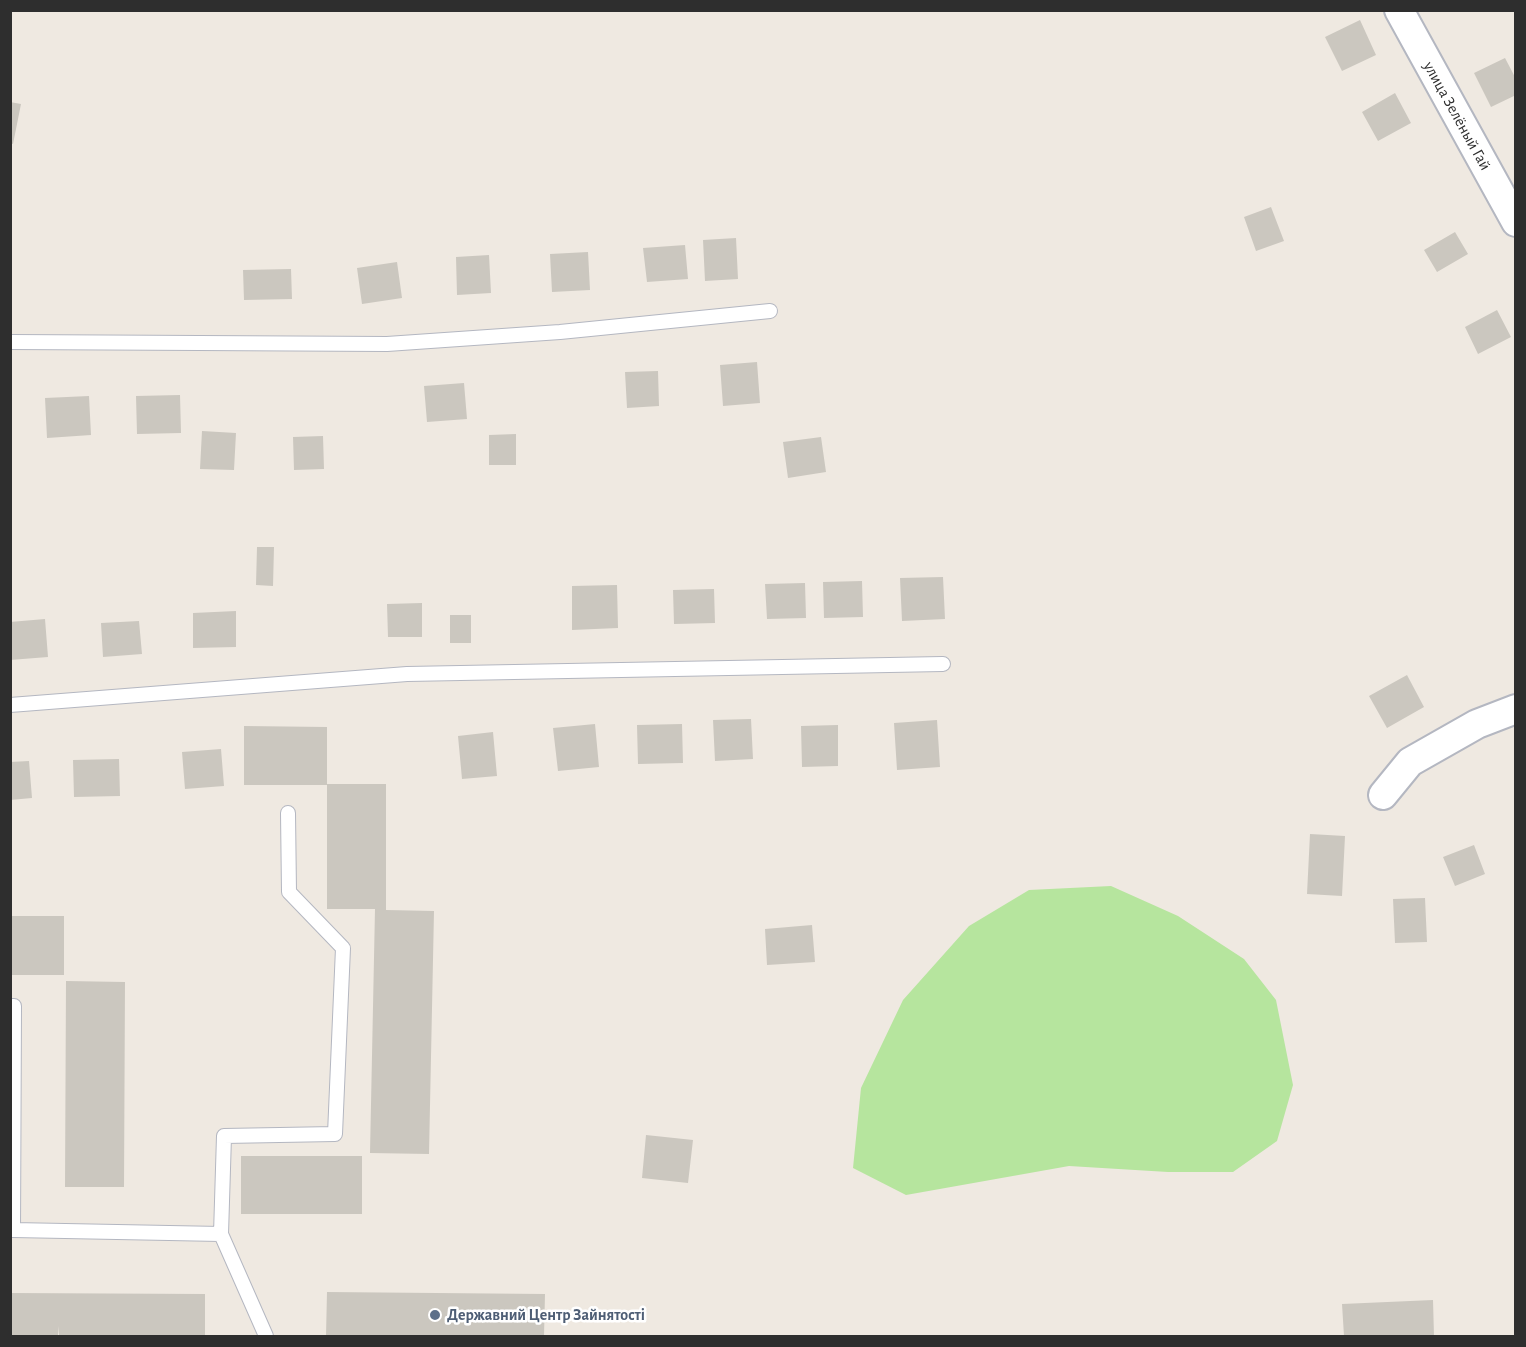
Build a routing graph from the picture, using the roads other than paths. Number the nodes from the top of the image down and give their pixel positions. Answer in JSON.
{"nodes":[{"id":1,"x":1399,"y":10,"type":"edge"},
{"id":2,"x":1515,"y":222,"type":"edge"},
{"id":3,"x":770,"y":311,"type":"dead end"},
{"id":4,"x":10,"y":342,"type":"edge"},
{"id":5,"x":943,"y":664,"type":"dead end"},
{"id":6,"x":10,"y":705,"type":"edge"},
{"id":7,"x":1515,"y":709,"type":"edge"},
{"id":8,"x":1383,"y":795,"type":"dead end"},
{"id":9,"x":288,"y":813,"type":"dead end"},
{"id":10,"x":10,"y":1005,"type":"edge"},
{"id":11,"x":12,"y":1230,"type":"edge"},
{"id":12,"x":221,"y":1234,"type":"junction"},
{"id":13,"x":266,"y":1336,"type":"edge"}],
"edges":[{"from":1,"to":2,"type":"street","name":"улица Зелёный Гай"},
{"from":3,"to":4,"type":"lane"},
{"from":5,"to":6,"type":"lane"},
{"from":7,"to":8,"type":"street"},
{"from":9,"to":12,"type":"lane"},
{"from":10,"to":11,"type":"lane"},
{"from":11,"to":12,"type":"lane"},
{"from":12,"to":13,"type":"lane"}]}
